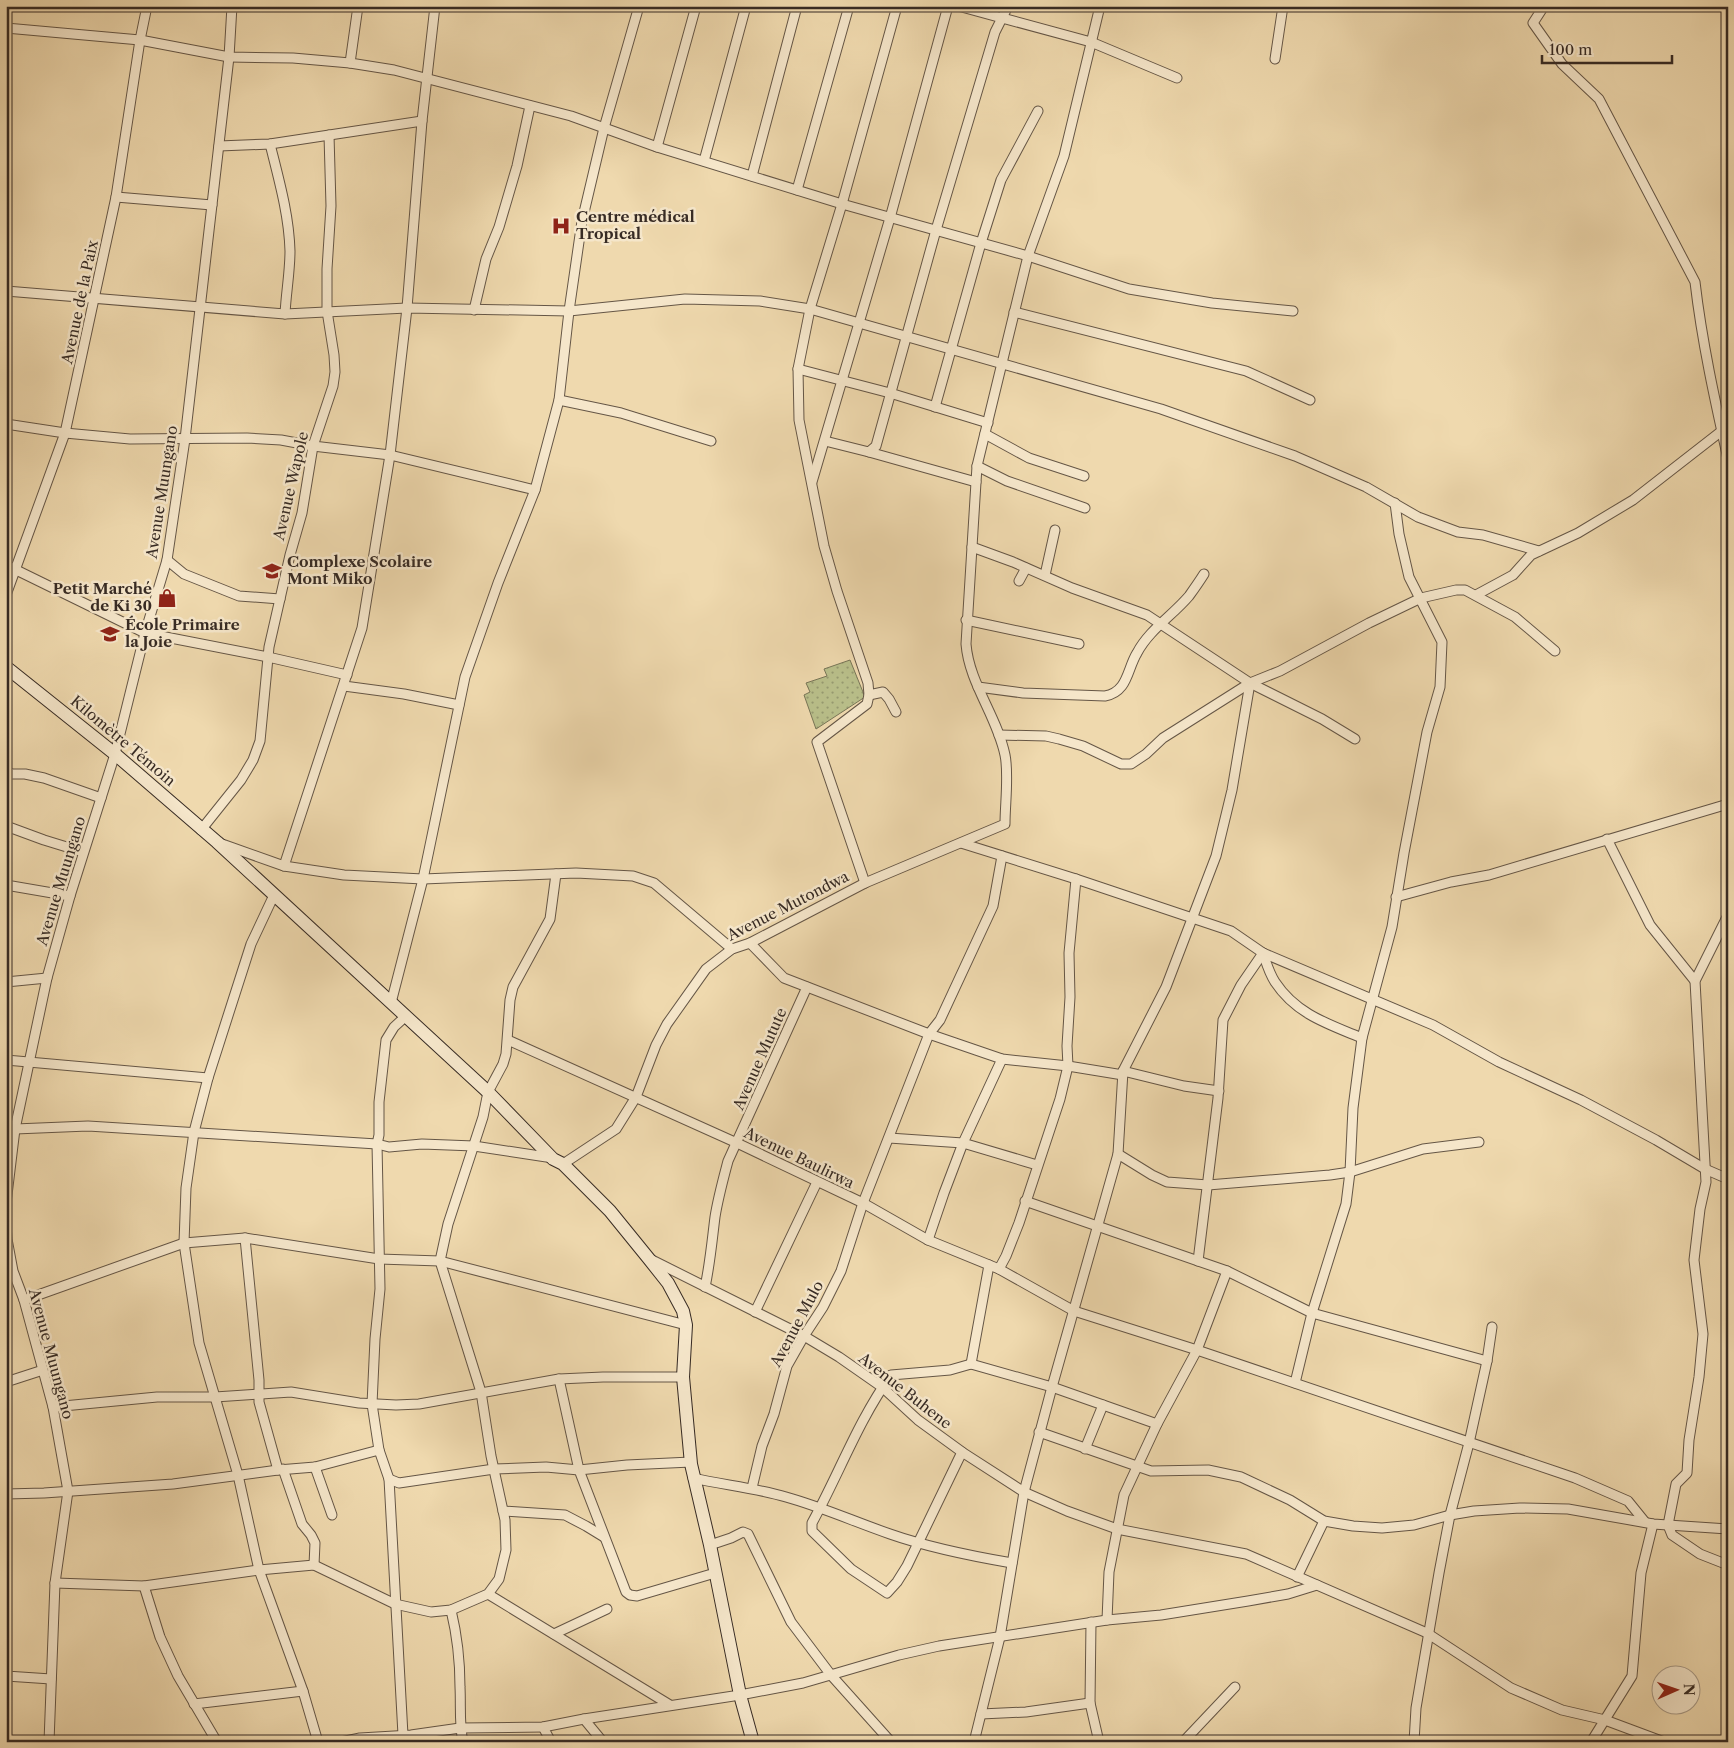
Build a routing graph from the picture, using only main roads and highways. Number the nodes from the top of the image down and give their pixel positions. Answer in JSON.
{"nodes":[{"id":1,"x":6,"y":667,"type":"edge"},
{"id":2,"x":753,"y":1742,"type":"edge"}],
"edges":[{"from":1,"to":2,"type":"main road","name":"Kilomètre Témoin"}]}
